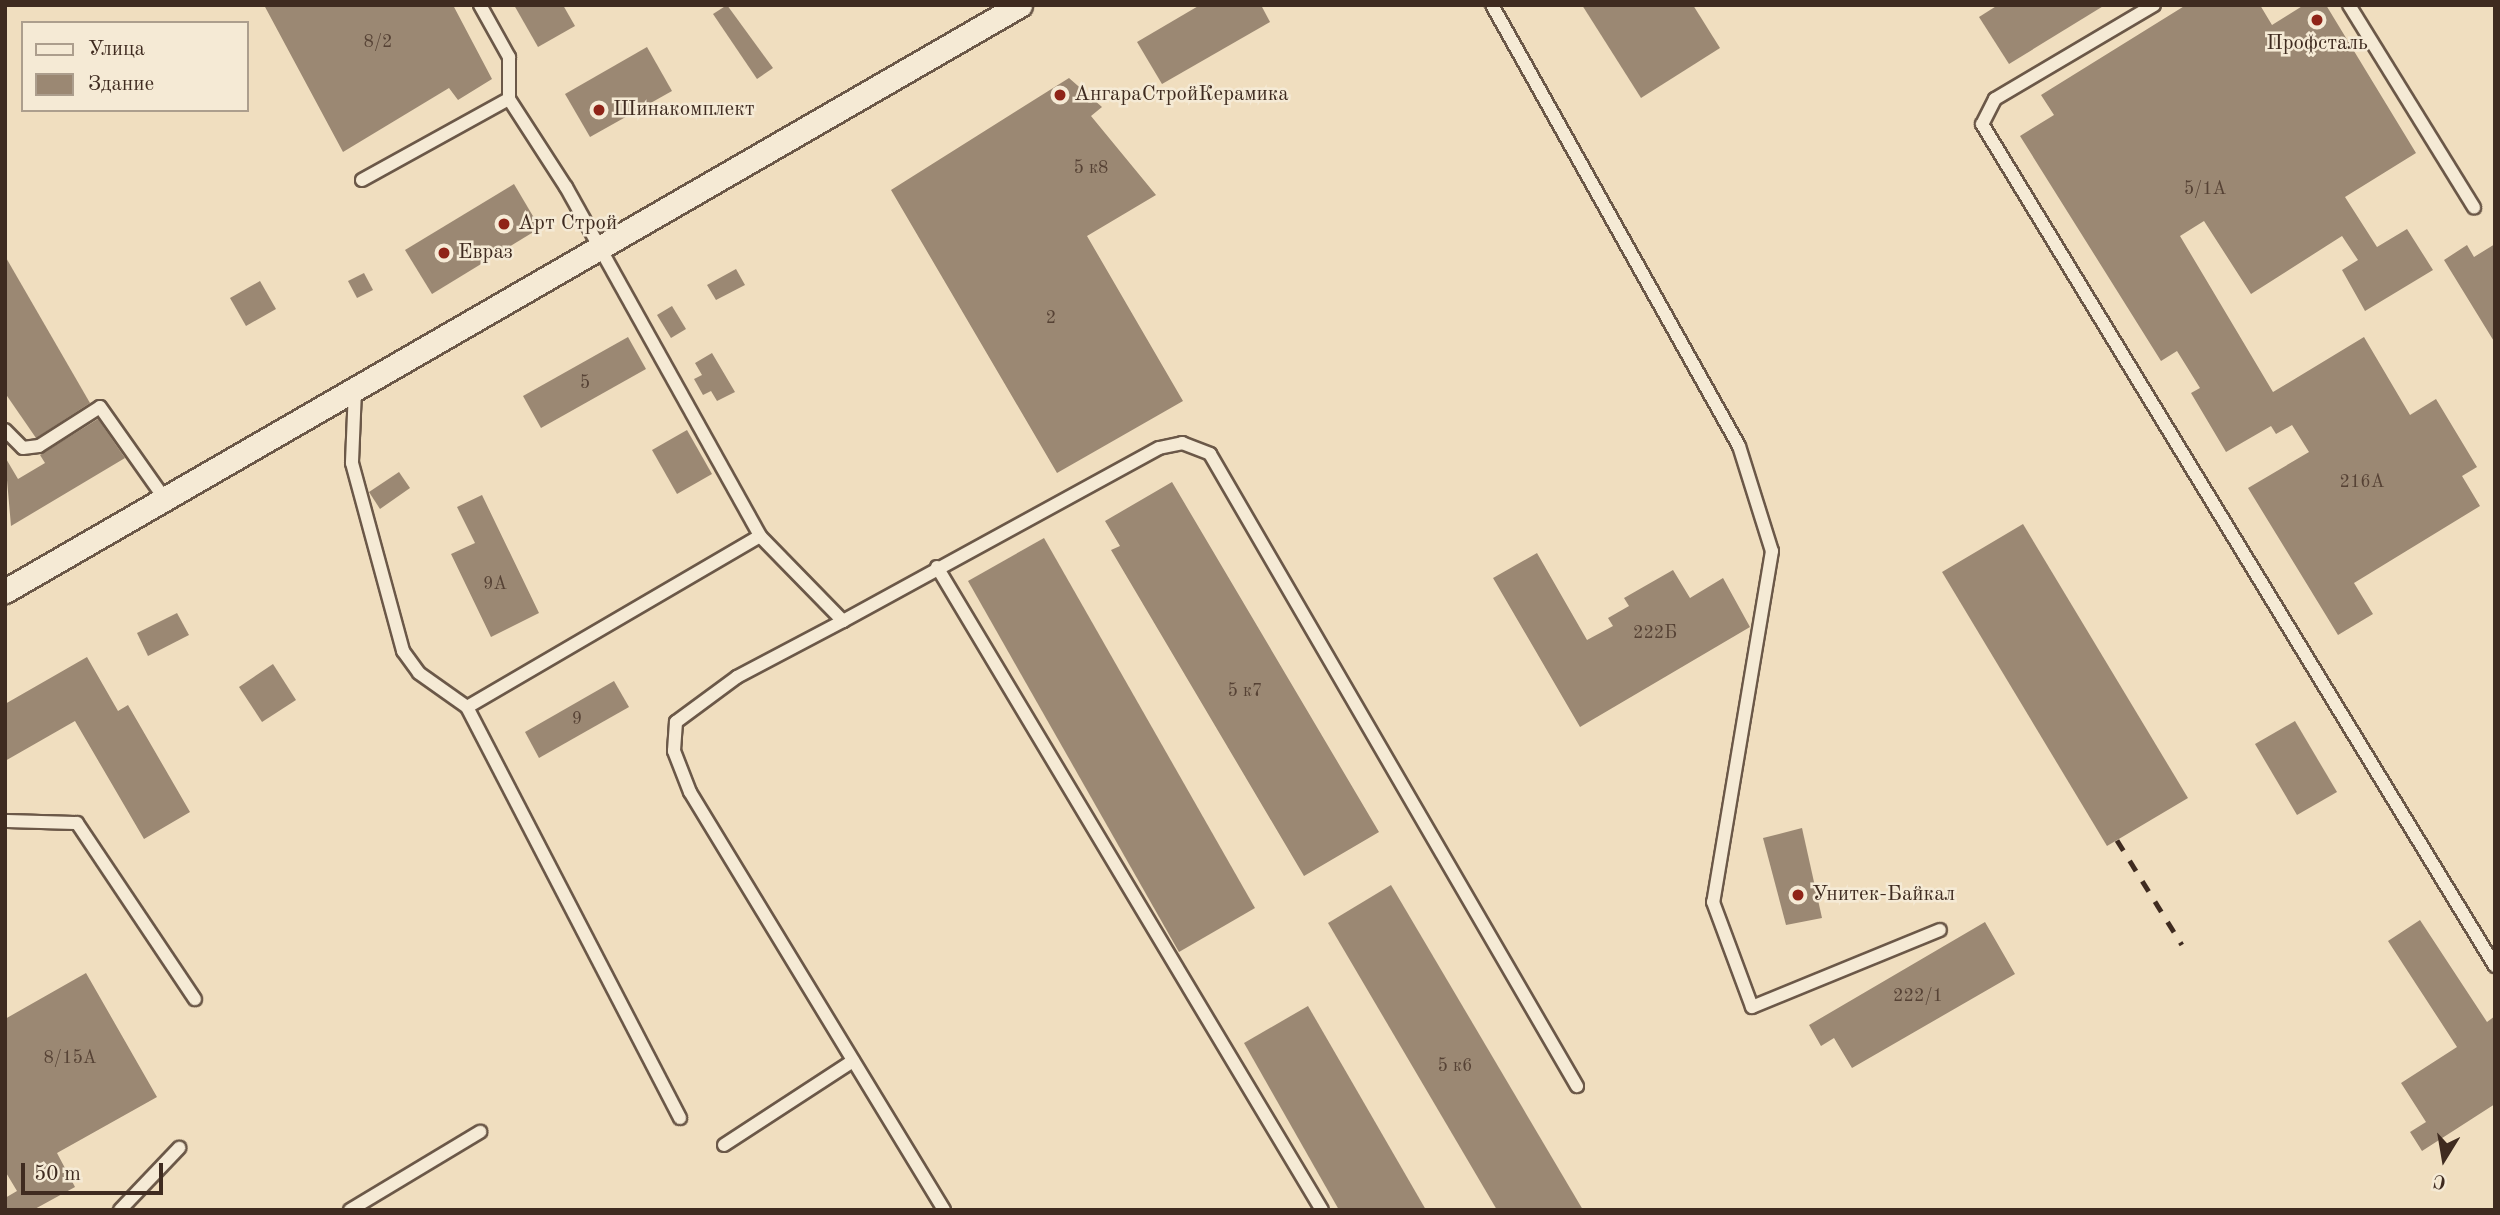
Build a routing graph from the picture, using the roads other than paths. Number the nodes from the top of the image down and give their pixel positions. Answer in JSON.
{"nodes":[{"id":1,"x":480,"y":5,"type":"edge"},
{"id":2,"x":1020,"y":5,"type":"edge"},
{"id":3,"x":1492,"y":5,"type":"edge"},
{"id":4,"x":2154,"y":5,"type":"edge"},
{"id":5,"x":2349,"y":5,"type":"edge"},
{"id":6,"x":509,"y":99,"type":"junction"},
{"id":7,"x":362,"y":180,"type":"dead end"},
{"id":8,"x":2474,"y":207,"type":"dead end"},
{"id":9,"x":601,"y":248,"type":"junction"},
{"id":10,"x":355,"y":390,"type":"junction"},
{"id":11,"x":5,"y":430,"type":"edge"},
{"id":12,"x":165,"y":499,"type":"junction"},
{"id":13,"x":760,"y":536,"type":"junction"},
{"id":14,"x":937,"y":566,"type":"junction"},
{"id":15,"x":5,"y":591,"type":"edge"},
{"id":16,"x":843,"y":621,"type":"junction"},
{"id":17,"x":467,"y":707,"type":"junction"},
{"id":18,"x":5,"y":821,"type":"edge"},
{"id":19,"x":1940,"y":930,"type":"dead end"},
{"id":20,"x":2495,"y":966,"type":"edge"},
{"id":21,"x":195,"y":999,"type":"dead end"},
{"id":22,"x":853,"y":1061,"type":"junction"},
{"id":23,"x":1577,"y":1086,"type":"dead end"},
{"id":24,"x":680,"y":1118,"type":"dead end"},
{"id":25,"x":480,"y":1132,"type":"dead end"},
{"id":26,"x":724,"y":1145,"type":"dead end"},
{"id":27,"x":180,"y":1148,"type":"dead end"},
{"id":28,"x":120,"y":1210,"type":"edge"},
{"id":29,"x":349,"y":1210,"type":"edge"},
{"id":30,"x":944,"y":1210,"type":"edge"},
{"id":31,"x":1322,"y":1210,"type":"edge"}],
"edges":[{"from":1,"to":6,"type":"lane"},
{"from":2,"to":9,"type":"street"},
{"from":3,"to":19,"type":"lane"},
{"from":4,"to":20,"type":"lane"},
{"from":5,"to":8,"type":"lane"},
{"from":6,"to":7,"type":"lane"},
{"from":6,"to":9,"type":"lane"},
{"from":9,"to":10,"type":"street"},
{"from":9,"to":13,"type":"lane"},
{"from":10,"to":12,"type":"street"},
{"from":10,"to":17,"type":"lane"},
{"from":11,"to":12,"type":"lane"},
{"from":12,"to":15,"type":"street"},
{"from":13,"to":16,"type":"lane"},
{"from":13,"to":17,"type":"lane"},
{"from":14,"to":16,"type":"lane"},
{"from":14,"to":23,"type":"lane"},
{"from":14,"to":31,"type":"lane"},
{"from":16,"to":22,"type":"lane"},
{"from":17,"to":24,"type":"lane"},
{"from":18,"to":21,"type":"lane"},
{"from":22,"to":26,"type":"lane"},
{"from":22,"to":30,"type":"lane"},
{"from":25,"to":29,"type":"lane"},
{"from":27,"to":28,"type":"lane"}]}
